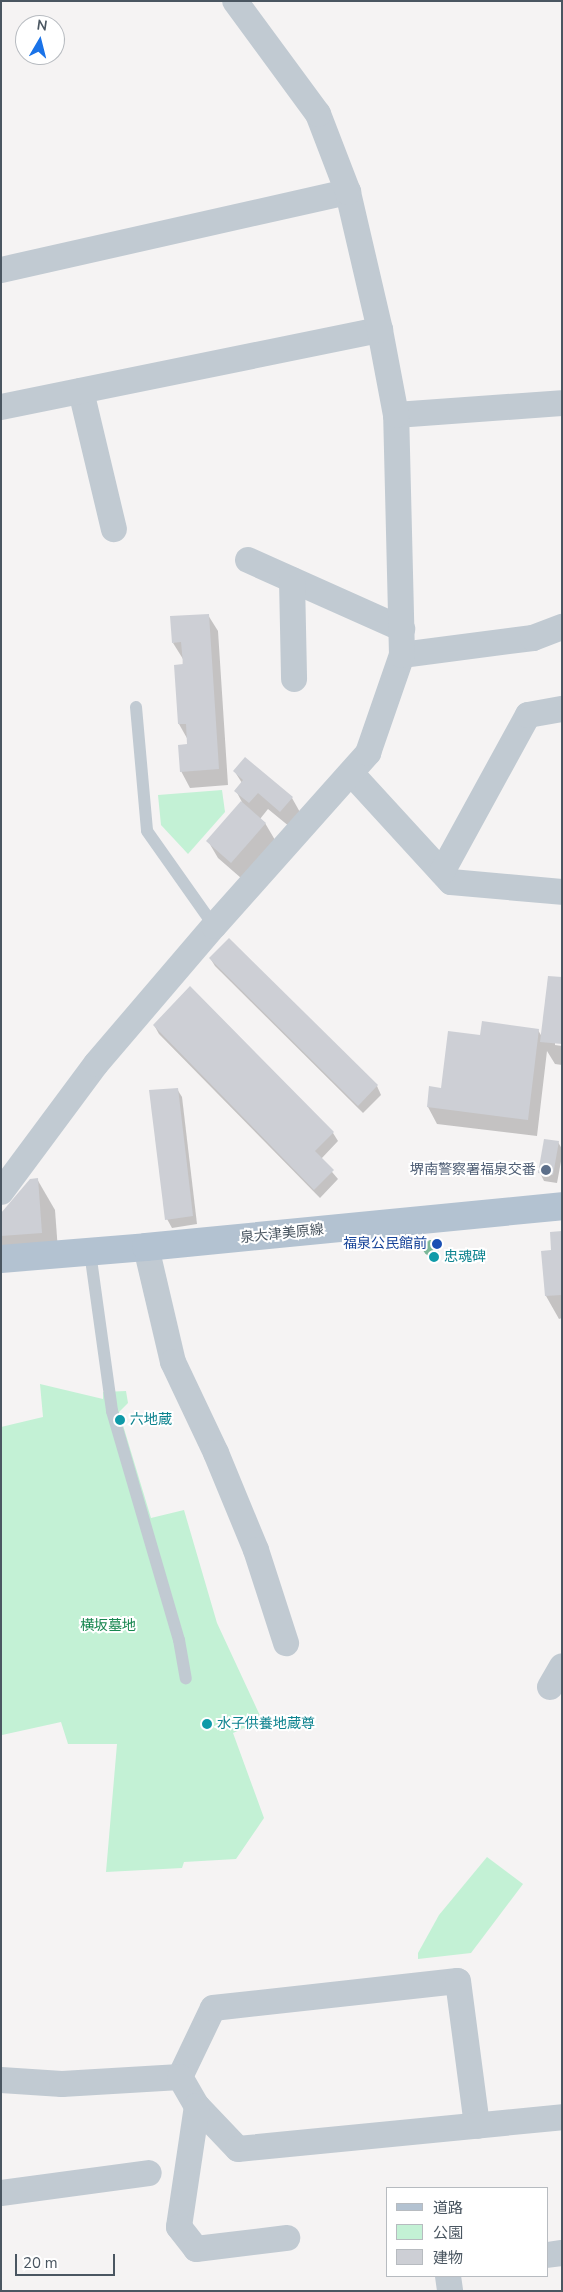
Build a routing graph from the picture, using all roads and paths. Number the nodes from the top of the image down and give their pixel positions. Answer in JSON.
{"nodes":[{"id":1,"x":235,"y":1,"type":"edge"},
{"id":2,"x":348,"y":192,"type":"junction"},
{"id":3,"x":1,"y":270,"type":"edge"},
{"id":4,"x":380,"y":330,"type":"junction"},
{"id":5,"x":81,"y":391,"type":"junction"},
{"id":6,"x":562,"y":403,"type":"edge"},
{"id":7,"x":1,"y":407,"type":"edge"},
{"id":8,"x":396,"y":415,"type":"junction"},
{"id":9,"x":114,"y":529,"type":"dead end"},
{"id":10,"x":248,"y":560,"type":"dead end"},
{"id":11,"x":292,"y":580,"type":"junction"},
{"id":12,"x":562,"y":627,"type":"edge"},
{"id":13,"x":402,"y":629,"type":"junction"},
{"id":14,"x":402,"y":655,"type":"junction"},
{"id":15,"x":294,"y":679,"type":"dead end"},
{"id":16,"x":136,"y":707,"type":"dead end"},
{"id":17,"x":562,"y":709,"type":"edge"},
{"id":18,"x":351,"y":773,"type":"junction"},
{"id":19,"x":442,"y":872,"type":"junction"},
{"id":20,"x":562,"y":892,"type":"edge"},
{"id":21,"x":214,"y":926,"type":"junction"},
{"id":22,"x":1,"y":1192,"type":"edge"},
{"id":23,"x":562,"y":1206,"type":"edge"},
{"id":24,"x":146,"y":1247,"type":"junction"},
{"id":25,"x":90,"y":1252,"type":"junction"},
{"id":26,"x":1,"y":1259,"type":"edge"},
{"id":27,"x":286,"y":1643,"type":"dead end"},
{"id":28,"x":186,"y":1678,"type":"dead end"},
{"id":29,"x":180,"y":2077,"type":"junction"},
{"id":30,"x":1,"y":2080,"type":"edge"},
{"id":31,"x":197,"y":2106,"type":"junction"},
{"id":32,"x":562,"y":2117,"type":"edge"},
{"id":33,"x":477,"y":2126,"type":"junction"},
{"id":34,"x":150,"y":2173,"type":"dead end"},
{"id":35,"x":1,"y":2193,"type":"edge"},
{"id":36,"x":287,"y":2238,"type":"dead end"},
{"id":37,"x":562,"y":2253,"type":"edge"},
{"id":38,"x":548,"y":2255,"type":"edge"},
{"id":39,"x":448,"y":2277,"type":"edge"},
{"id":40,"x":450,"y":2291,"type":"edge"}],
"edges":[{"from":1,"to":2,"type":"street"},
{"from":2,"to":3,"type":"street"},
{"from":2,"to":4,"type":"street"},
{"from":4,"to":5,"type":"street"},
{"from":4,"to":8,"type":"street"},
{"from":5,"to":7,"type":"street"},
{"from":5,"to":9,"type":"street"},
{"from":6,"to":8,"type":"street"},
{"from":8,"to":13,"type":"street"},
{"from":10,"to":11,"type":"street"},
{"from":11,"to":13,"type":"street"},
{"from":11,"to":15,"type":"street"},
{"from":12,"to":14,"type":"street"},
{"from":13,"to":14,"type":"street"},
{"from":14,"to":18,"type":"street"},
{"from":16,"to":21,"type":"lane"},
{"from":17,"to":19,"type":"street"},
{"from":18,"to":19,"type":"street"},
{"from":18,"to":21,"type":"street"},
{"from":19,"to":20,"type":"street"},
{"from":21,"to":22,"type":"street"},
{"from":23,"to":24,"type":"main road","name":"泉大津美原線"},
{"from":24,"to":25,"type":"main road","name":"泉大津美原線"},
{"from":24,"to":27,"type":"street"},
{"from":25,"to":26,"type":"main road","name":"泉大津美原線"},
{"from":25,"to":28,"type":"lane"},
{"from":29,"to":30,"type":"street"},
{"from":29,"to":31,"type":"street"},
{"from":29,"to":33,"type":"street"},
{"from":31,"to":33,"type":"street"},
{"from":31,"to":36,"type":"street"},
{"from":32,"to":33,"type":"street"},
{"from":34,"to":35,"type":"street"},
{"from":37,"to":38,"type":"street"},
{"from":39,"to":40,"type":"street"}]}
